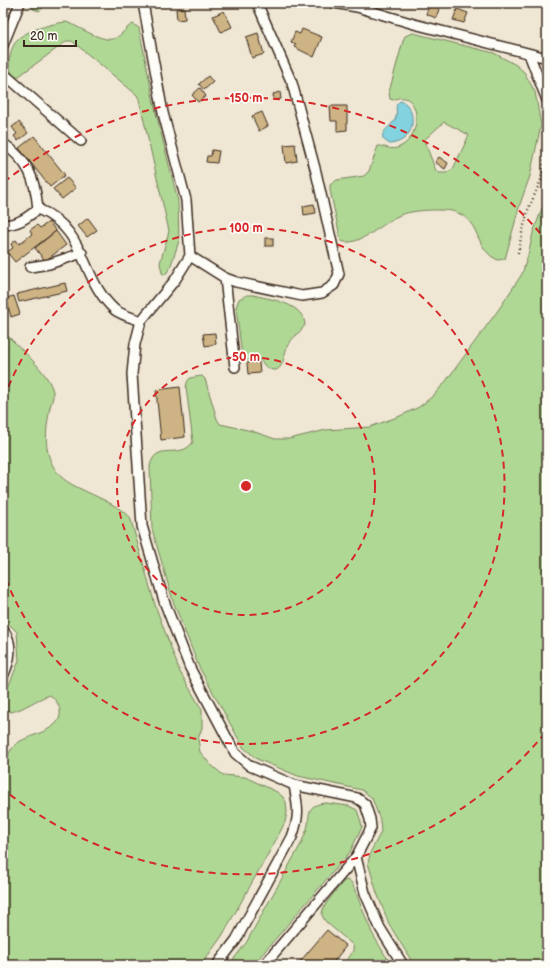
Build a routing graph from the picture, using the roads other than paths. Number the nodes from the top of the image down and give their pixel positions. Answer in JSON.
{"nodes":[{"id":1,"x":20,"y":3,"type":"edge"},
{"id":2,"x":143,"y":3,"type":"edge"},
{"id":3,"x":257,"y":3,"type":"edge"},
{"id":4,"x":334,"y":3,"type":"edge"},
{"id":5,"x":3,"y":45,"type":"edge"},
{"id":6,"x":529,"y":54,"type":"junction"},
{"id":7,"x":547,"y":58,"type":"edge"},
{"id":8,"x":3,"y":73,"type":"edge"},
{"id":9,"x":547,"y":100,"type":"edge"},
{"id":10,"x":81,"y":141,"type":"dead end"},
{"id":11,"x":3,"y":143,"type":"edge"},
{"id":12,"x":38,"y":209,"type":"junction"},
{"id":13,"x":3,"y":225,"type":"edge"},
{"id":14,"x":82,"y":253,"type":"junction"},
{"id":15,"x":190,"y":256,"type":"junction"},
{"id":16,"x":30,"y":267,"type":"dead end"},
{"id":17,"x":225,"y":278,"type":"junction"},
{"id":18,"x":141,"y":321,"type":"junction"},
{"id":19,"x":235,"y":367,"type":"dead end"},
{"id":20,"x":3,"y":630,"type":"edge"},
{"id":21,"x":3,"y":676,"type":"edge"},
{"id":22,"x":294,"y":785,"type":"junction"},
{"id":23,"x":356,"y":857,"type":"junction"},
{"id":24,"x":217,"y":965,"type":"edge"},
{"id":25,"x":264,"y":965,"type":"edge"},
{"id":26,"x":403,"y":965,"type":"edge"}],
"edges":[{"from":1,"to":5,"type":"lane"},
{"from":2,"to":15,"type":"lane"},
{"from":3,"to":17,"type":"lane"},
{"from":4,"to":6,"type":"lane"},
{"from":6,"to":7,"type":"lane"},
{"from":6,"to":9,"type":"lane"},
{"from":8,"to":10,"type":"lane"},
{"from":11,"to":12,"type":"lane"},
{"from":12,"to":13,"type":"lane"},
{"from":12,"to":14,"type":"lane"},
{"from":14,"to":16,"type":"lane"},
{"from":14,"to":18,"type":"lane"},
{"from":15,"to":17,"type":"lane"},
{"from":15,"to":18,"type":"lane"},
{"from":17,"to":19,"type":"lane"},
{"from":18,"to":22,"type":"lane"},
{"from":20,"to":21,"type":"lane"},
{"from":22,"to":23,"type":"lane"},
{"from":22,"to":24,"type":"lane"},
{"from":23,"to":25,"type":"lane"},
{"from":23,"to":26,"type":"lane"}]}
